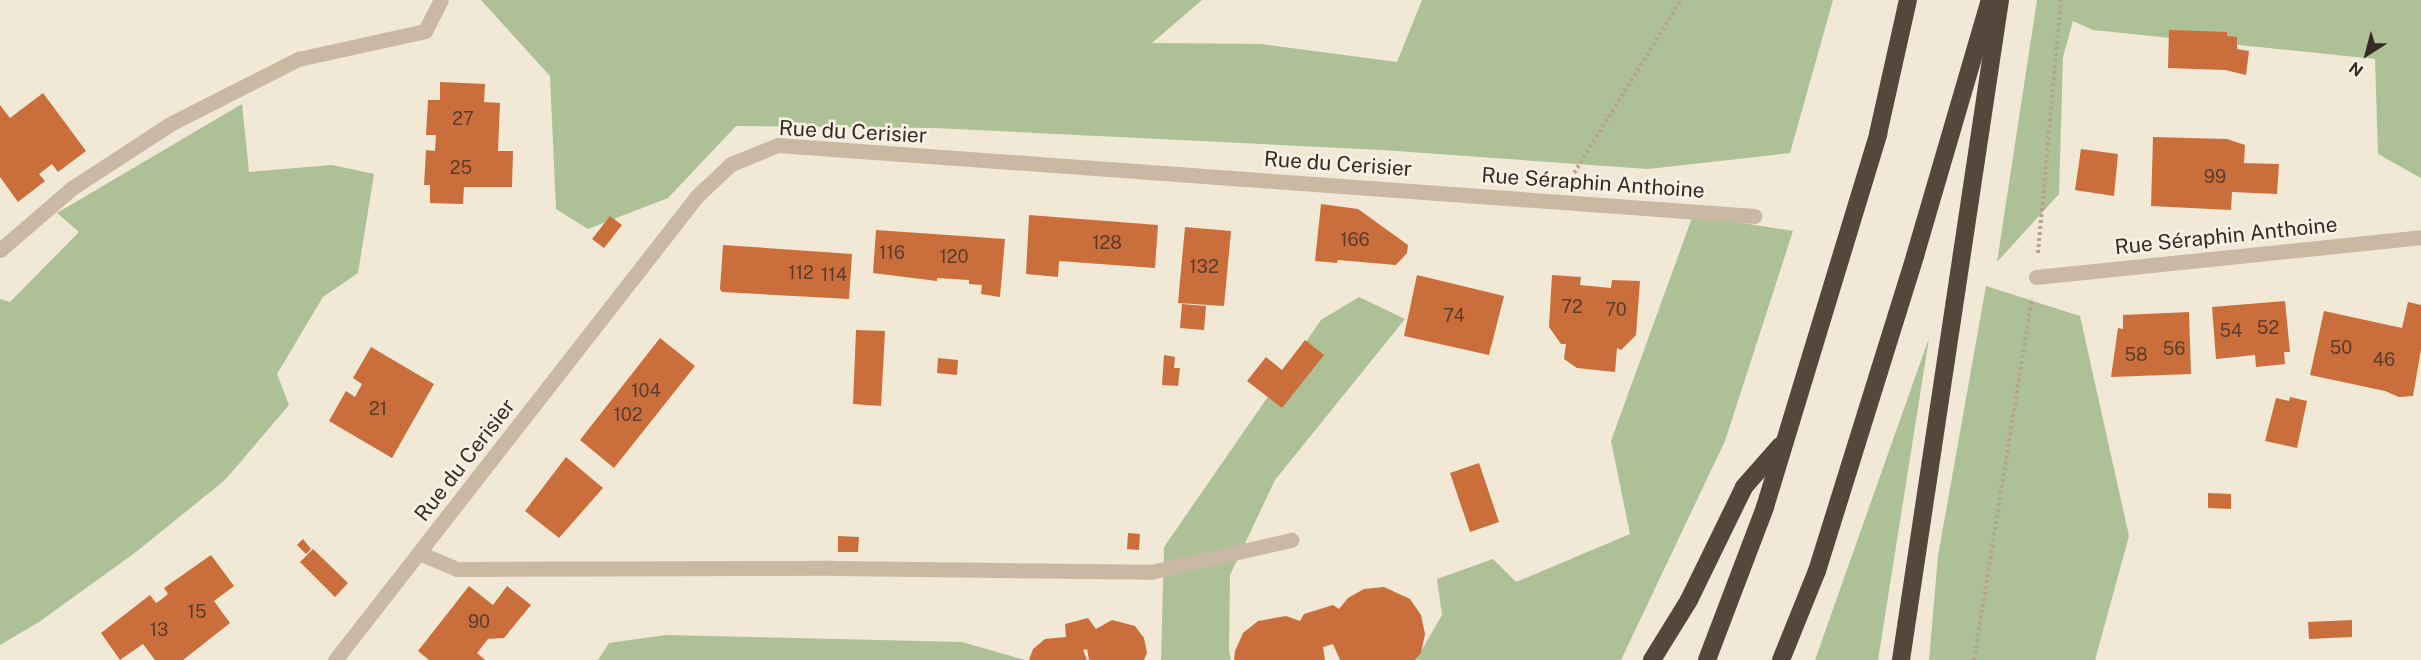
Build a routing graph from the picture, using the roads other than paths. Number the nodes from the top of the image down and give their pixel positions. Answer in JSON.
{"nodes":[{"id":1,"x":441,"y":0,"type":"edge"},
{"id":2,"x":1908,"y":0,"type":"edge"},
{"id":3,"x":1990,"y":0,"type":"edge"},
{"id":4,"x":2000,"y":0,"type":"edge"},
{"id":5,"x":1430,"y":192,"type":"joint"},
{"id":6,"x":1754,"y":216,"type":"dead end"},
{"id":7,"x":2421,"y":237,"type":"edge"},
{"id":8,"x":0,"y":250,"type":"edge"},
{"id":9,"x":2036,"y":277,"type":"road end"},
{"id":10,"x":1783,"y":442,"type":"junction"},
{"id":11,"x":1291,"y":540,"type":"dead end"},
{"id":12,"x":419,"y":552,"type":"junction"},
{"id":13,"x":335,"y":660,"type":"edge"},
{"id":14,"x":1652,"y":660,"type":"edge"},
{"id":15,"x":1707,"y":660,"type":"edge"},
{"id":16,"x":1781,"y":660,"type":"edge"},
{"id":17,"x":1901,"y":660,"type":"edge"}],
"edges":[{"from":1,"to":8,"type":"street"},
{"from":2,"to":10,"type":"highway"},
{"from":3,"to":16,"type":"highway"},
{"from":4,"to":17,"type":"highway"},
{"from":5,"to":6,"type":"street","name":"Rue Séraphin Anthoine"},
{"from":5,"to":12,"type":"street","name":"Rue du Cerisier"},
{"from":7,"to":9,"type":"street","name":"Rue Séraphin Anthoine"},
{"from":10,"to":14,"type":"highway"},
{"from":10,"to":15,"type":"highway"},
{"from":11,"to":12,"type":"street"},
{"from":12,"to":13,"type":"street","name":"Rue du Cerisier"}]}
